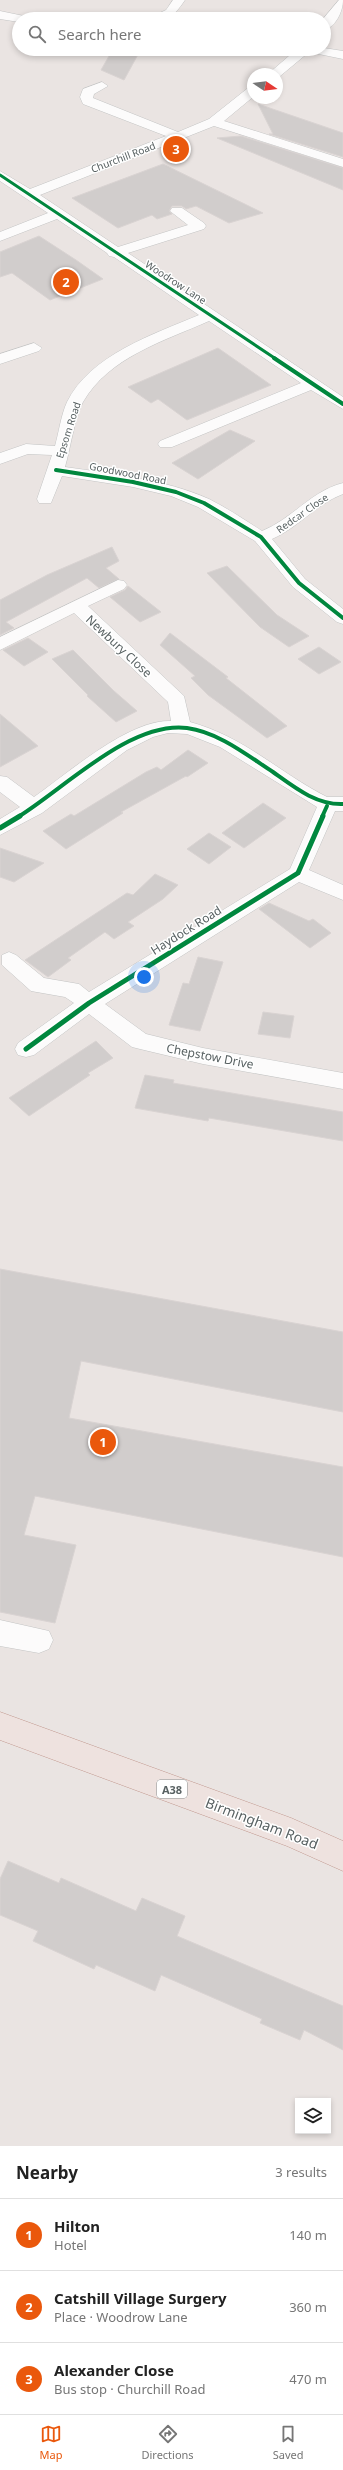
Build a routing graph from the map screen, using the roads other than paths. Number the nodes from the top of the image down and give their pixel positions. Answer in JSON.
{"nodes":[{"id":1,"x":179,"y":0,"type":"edge"},
{"id":2,"x":343,"y":3,"type":"edge"},
{"id":3,"x":171,"y":12,"type":"edge"},
{"id":4,"x":0,"y":15,"type":"edge"},
{"id":5,"x":12,"y":17,"type":"edge"},
{"id":6,"x":331,"y":18,"type":"edge"},
{"id":7,"x":331,"y":53,"type":"edge"},
{"id":8,"x":343,"y":55,"type":"edge"},
{"id":9,"x":296,"y":56,"type":"edge"},
{"id":10,"x":281,"y":68,"type":"edge"},
{"id":11,"x":102,"y":86,"type":"dead end"},
{"id":12,"x":247,"y":96,"type":"edge"},
{"id":13,"x":214,"y":122,"type":"junction"},
{"id":14,"x":177,"y":136,"type":"junction"},
{"id":15,"x":343,"y":163,"type":"edge"},
{"id":16,"x":0,"y":175,"type":"edge"},
{"id":17,"x":30,"y":194,"type":"junction"},
{"id":18,"x":177,"y":211,"type":"dead end"},
{"id":19,"x":60,"y":213,"type":"junction"},
{"id":20,"x":0,"y":237,"type":"edge"},
{"id":21,"x":114,"y":253,"type":"junction"},
{"id":22,"x":211,"y":315,"type":"junction"},
{"id":23,"x":34,"y":348,"type":"dead end"},
{"id":24,"x":0,"y":359,"type":"edge"},
{"id":25,"x":312,"y":384,"type":"junction"},
{"id":26,"x":343,"y":404,"type":"edge"},
{"id":27,"x":166,"y":444,"type":"dead end"},
{"id":28,"x":61,"y":451,"type":"junction"},
{"id":29,"x":0,"y":459,"type":"edge"},
{"id":30,"x":56,"y":470,"type":"junction"},
{"id":31,"x":343,"y":488,"type":"edge"},
{"id":32,"x":45,"y":499,"type":"dead end"},
{"id":33,"x":261,"y":537,"type":"junction"},
{"id":34,"x":118,"y":585,"type":"dead end"},
{"id":35,"x":76,"y":604,"type":"junction"},
{"id":36,"x":343,"y":618,"type":"edge"},
{"id":37,"x":0,"y":644,"type":"edge"},
{"id":38,"x":181,"y":727,"type":"junction"},
{"id":39,"x":0,"y":782,"type":"edge"},
{"id":40,"x":335,"y":805,"type":"edge"},
{"id":41,"x":35,"y":808,"type":"junction"},
{"id":42,"x":0,"y":828,"type":"edge"},
{"id":43,"x":298,"y":873,"type":"junction"},
{"id":44,"x":343,"y":893,"type":"edge"},
{"id":45,"x":9,"y":960,"type":"dead end"},
{"id":46,"x":89,"y":1002,"type":"junction"},
{"id":47,"x":26,"y":1049,"type":"dead end"},
{"id":48,"x":343,"y":1080,"type":"edge"},
{"id":49,"x":0,"y":1633,"type":"edge"},
{"id":50,"x":39,"y":1640,"type":"dead end"},
{"id":51,"x":0,"y":1726,"type":"edge"},
{"id":52,"x":343,"y":1856,"type":"edge"}],
"edges":[{"from":1,"to":3,"type":"street"},
{"from":2,"to":6,"type":"street"},
{"from":4,"to":5,"type":"street"},
{"from":7,"to":8,"type":"street"},
{"from":9,"to":10,"type":"street"},
{"from":11,"to":14,"type":"street"},
{"from":12,"to":13,"type":"street","name":"Churchill Road"},
{"from":13,"to":14,"type":"street","name":"Churchill Road"},
{"from":13,"to":15,"type":"street"},
{"from":14,"to":17,"type":"street","name":"Churchill Road"},
{"from":16,"to":17,"type":"street","name":"Woodrow Lane"},
{"from":17,"to":19,"type":"street","name":"Woodrow Lane"},
{"from":18,"to":21,"type":"street"},
{"from":19,"to":20,"type":"street"},
{"from":19,"to":21,"type":"street","name":"Woodrow Lane"},
{"from":21,"to":22,"type":"street","name":"Woodrow Lane"},
{"from":22,"to":25,"type":"street","name":"Woodrow Lane"},
{"from":22,"to":28,"type":"street","name":"Epsom Road"},
{"from":23,"to":24,"type":"street"},
{"from":25,"to":26,"type":"street","name":"Woodrow Lane"},
{"from":25,"to":27,"type":"street"},
{"from":28,"to":29,"type":"street"},
{"from":28,"to":30,"type":"street","name":"Epsom Road"},
{"from":30,"to":32,"type":"street","name":"Epsom Road"},
{"from":30,"to":33,"type":"street","name":"Goodwood Road"},
{"from":31,"to":33,"type":"street","name":"Redcar Close"},
{"from":33,"to":36,"type":"street","name":"Goodwood Road"},
{"from":34,"to":35,"type":"street","name":"Newbury Close"},
{"from":35,"to":37,"type":"street"},
{"from":35,"to":38,"type":"street","name":"Newbury Close"},
{"from":38,"to":40,"type":"street"},
{"from":38,"to":41,"type":"street"},
{"from":39,"to":41,"type":"street"},
{"from":40,"to":43,"type":"street"},
{"from":41,"to":42,"type":"street"},
{"from":43,"to":44,"type":"street"},
{"from":43,"to":46,"type":"street","name":"Haydock Road"},
{"from":45,"to":46,"type":"street","name":"Chepstow Drive"},
{"from":46,"to":47,"type":"street","name":"Haydock Road"},
{"from":46,"to":48,"type":"street","name":"Chepstow Drive"},
{"from":49,"to":50,"type":"street"},
{"from":51,"to":52,"type":"highway","name":"Birmingham Road","number":"A38"}]}
